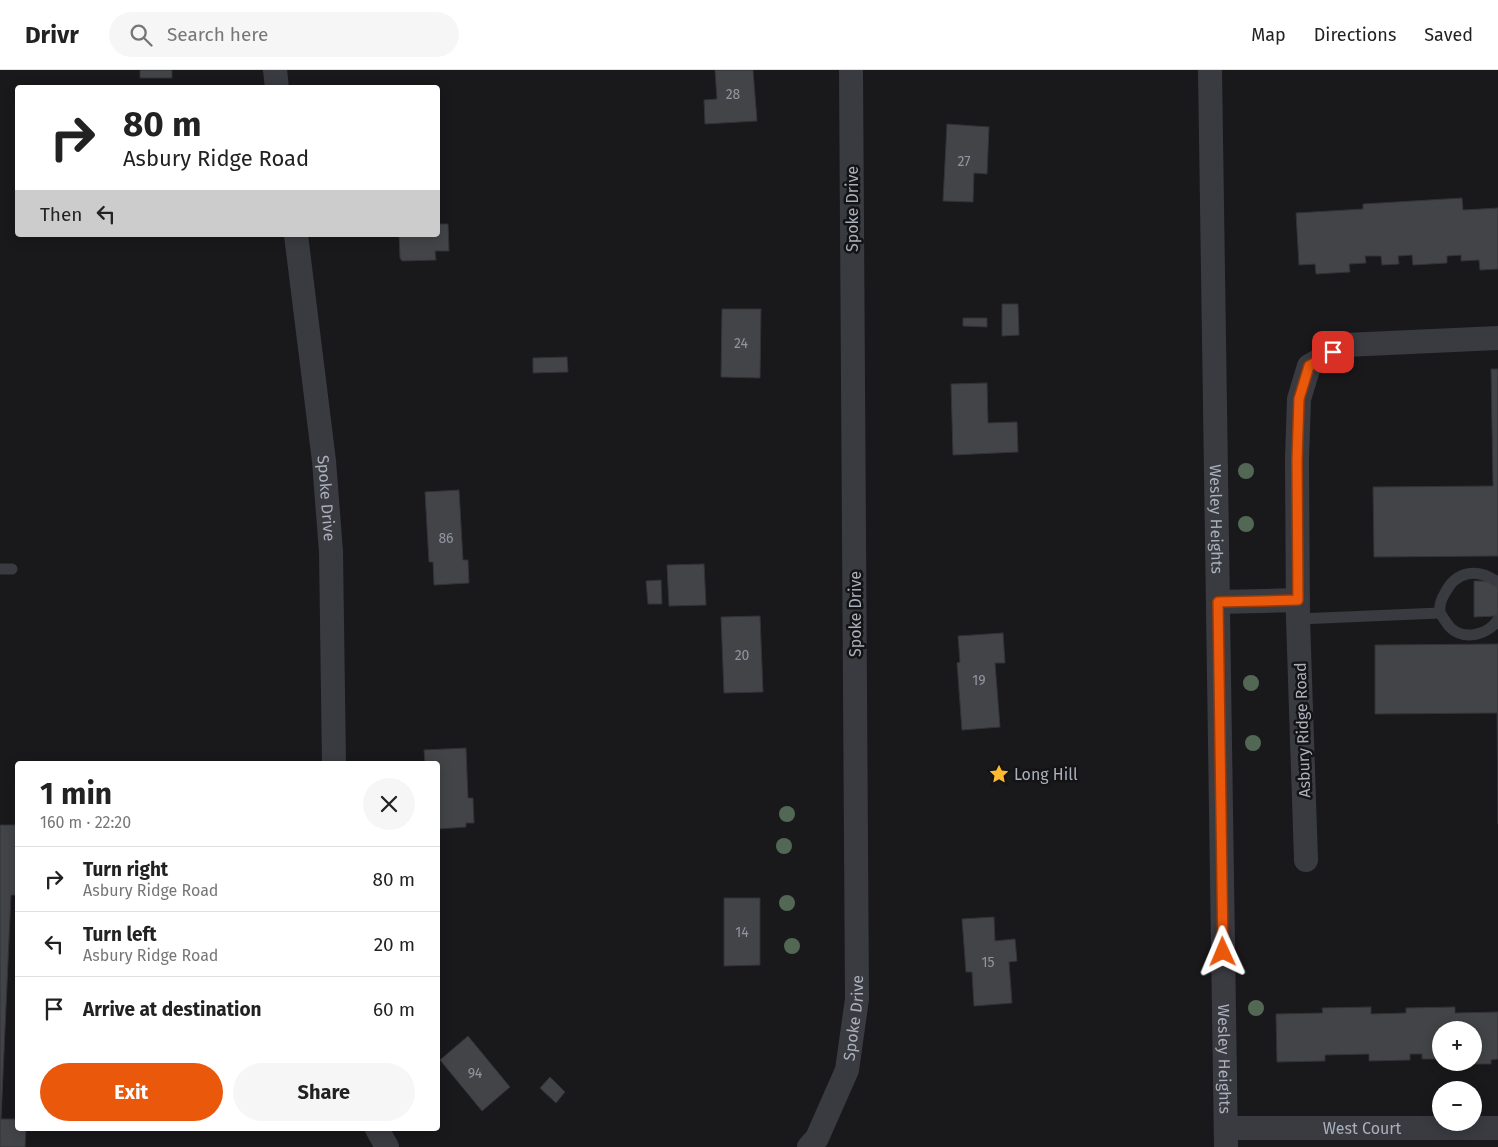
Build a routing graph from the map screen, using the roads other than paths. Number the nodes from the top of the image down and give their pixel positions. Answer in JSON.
{"nodes":[{"id":1,"x":275,"y":70,"type":"edge"},
{"id":2,"x":851,"y":70,"type":"edge"},
{"id":3,"x":1210,"y":70,"type":"edge"},
{"id":4,"x":277,"y":85,"type":"edge"},
{"id":5,"x":296,"y":237,"type":"edge"},
{"id":6,"x":1498,"y":338,"type":"edge"},
{"id":7,"x":1496,"y":581,"type":"dead end"},
{"id":8,"x":1218,"y":602,"type":"junction"},
{"id":9,"x":1298,"y":610,"type":"junction"},
{"id":10,"x":1440,"y":613,"type":"junction"},
{"id":11,"x":1498,"y":620,"type":"edge"},
{"id":12,"x":334,"y":761,"type":"edge"},
{"id":13,"x":1306,"y":860,"type":"dead end"},
{"id":14,"x":1498,"y":1128,"type":"edge"},
{"id":15,"x":378,"y":1131,"type":"edge"},
{"id":16,"x":1226,"y":1137,"type":"edge"},
{"id":17,"x":387,"y":1147,"type":"edge"},
{"id":18,"x":809,"y":1147,"type":"edge"}],
"edges":[{"from":1,"to":4,"type":"street"},
{"from":2,"to":18,"type":"street","name":"Spoke Drive"},
{"from":3,"to":8,"type":"street","name":"Wesley Heights"},
{"from":5,"to":12,"type":"street","name":"Spoke Drive"},
{"from":6,"to":9,"type":"street","name":"Asbury Ridge Road"},
{"from":7,"to":10,"type":"lane"},
{"from":8,"to":9,"type":"street"},
{"from":8,"to":16,"type":"street","name":"Wesley Heights"},
{"from":9,"to":10,"type":"lane"},
{"from":9,"to":13,"type":"street","name":"Asbury Ridge Road"},
{"from":10,"to":11,"type":"lane"},
{"from":14,"to":16,"type":"street","name":"West Court"},
{"from":15,"to":17,"type":"street"}]}
